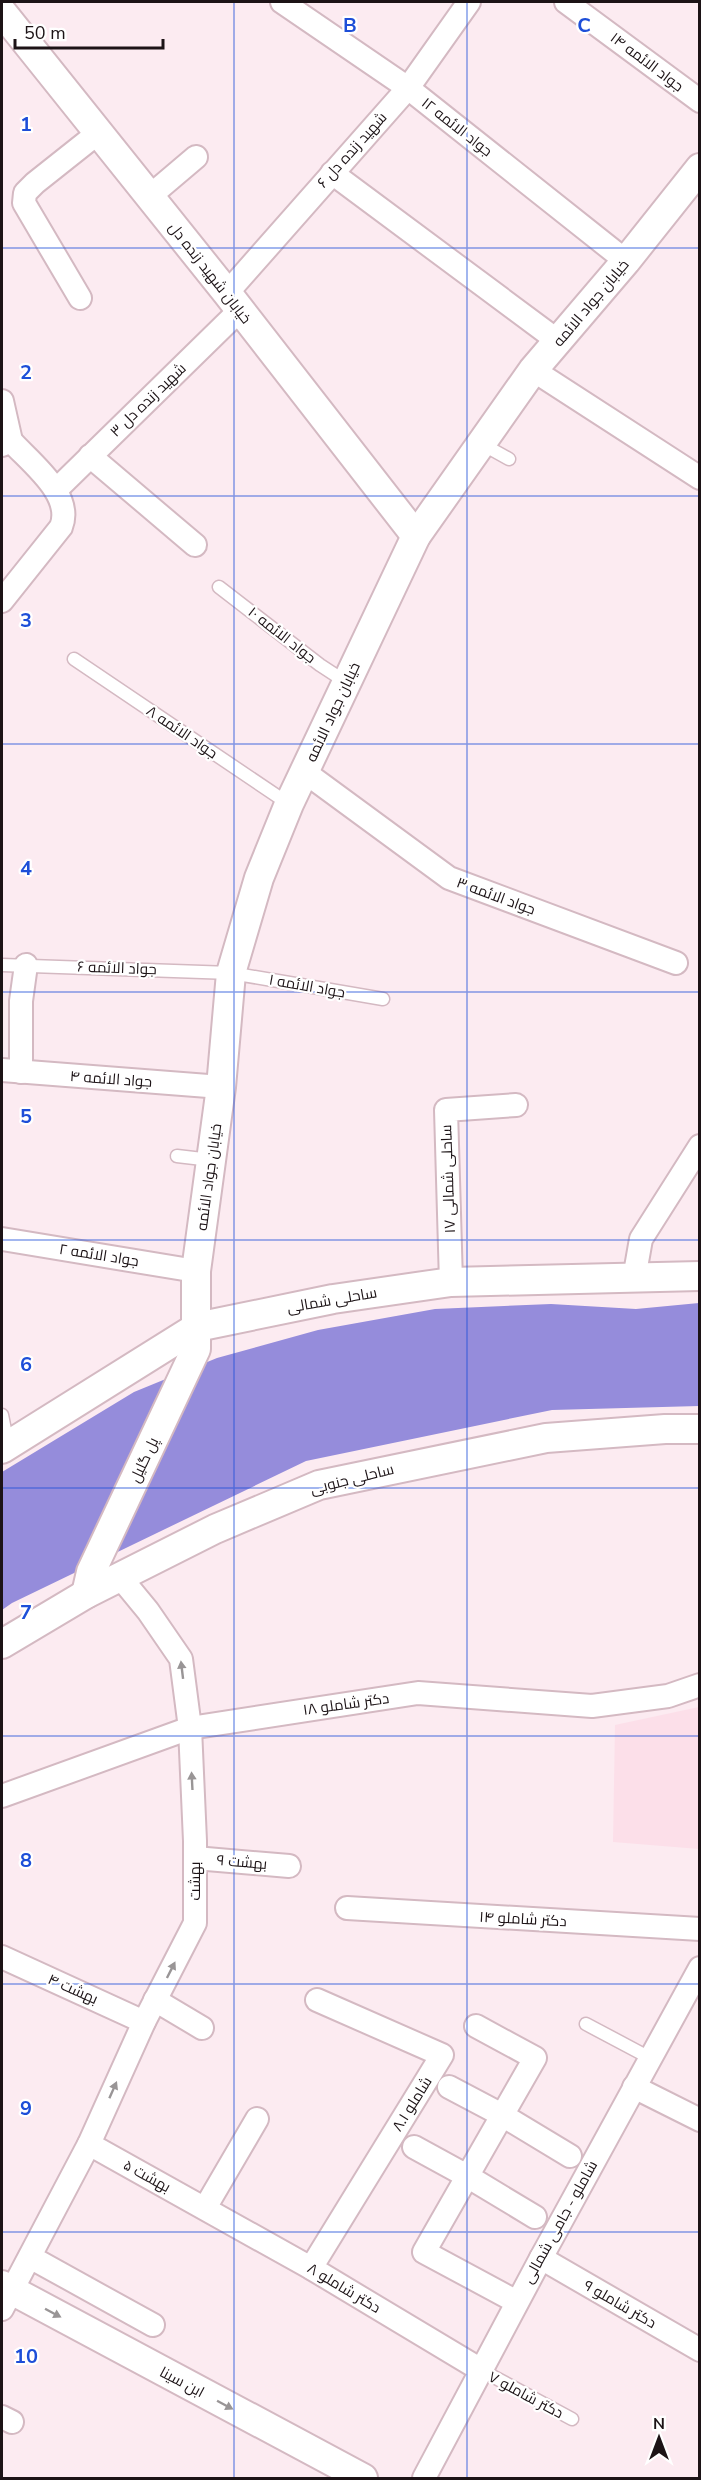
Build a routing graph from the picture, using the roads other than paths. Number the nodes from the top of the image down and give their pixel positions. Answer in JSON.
{"nodes":[{"id":1,"x":282,"y":2,"type":"edge"},
{"id":2,"x":470,"y":2,"type":"edge"},
{"id":3,"x":566,"y":2,"type":"edge"},
{"id":4,"x":2,"y":12,"type":"edge"},
{"id":5,"x":408,"y":88,"type":"junction"},
{"id":6,"x":699,"y":101,"type":"edge"},
{"id":7,"x":98,"y":133,"type":"junction"},
{"id":8,"x":196,"y":157,"type":"dead end"},
{"id":9,"x":699,"y":168,"type":"edge"},
{"id":10,"x":332,"y":173,"type":"junction"},
{"id":11,"x":150,"y":196,"type":"junction"},
{"id":12,"x":626,"y":261,"type":"junction"},
{"id":13,"x":80,"y":298,"type":"dead end"},
{"id":14,"x":234,"y":301,"type":"junction"},
{"id":15,"x":558,"y":341,"type":"junction"},
{"id":16,"x":533,"y":370,"type":"junction"},
{"id":17,"x":2,"y":401,"type":"edge"},
{"id":18,"x":6,"y":443,"type":"edge"},
{"id":19,"x":482,"y":444,"type":"junction"},
{"id":20,"x":90,"y":456,"type":"junction"},
{"id":21,"x":509,"y":459,"type":"dead end"},
{"id":22,"x":699,"y":478,"type":"edge"},
{"id":23,"x":56,"y":490,"type":"junction"},
{"id":24,"x":416,"y":536,"type":"junction"},
{"id":25,"x":195,"y":545,"type":"dead end"},
{"id":26,"x":219,"y":587,"type":"dead end"},
{"id":27,"x":2,"y":601,"type":"edge"},
{"id":28,"x":74,"y":659,"type":"dead end"},
{"id":29,"x":346,"y":682,"type":"junction"},
{"id":30,"x":306,"y":773,"type":"junction"},
{"id":31,"x":290,"y":804,"type":"junction"},
{"id":32,"x":676,"y":963,"type":"dead end"},
{"id":33,"x":2,"y":965,"type":"edge"},
{"id":34,"x":26,"y":965,"type":"junction"},
{"id":35,"x":231,"y":973,"type":"junction"},
{"id":36,"x":384,"y":999,"type":"dead end"},
{"id":37,"x":11,"y":1071,"type":"edge"},
{"id":38,"x":222,"y":1087,"type":"junction"},
{"id":39,"x":516,"y":1105,"type":"dead end"},
{"id":40,"x":699,"y":1146,"type":"edge"},
{"id":41,"x":177,"y":1156,"type":"dead end"},
{"id":42,"x":212,"y":1160,"type":"junction"},
{"id":43,"x":2,"y":1239,"type":"edge"},
{"id":44,"x":196,"y":1271,"type":"junction"},
{"id":45,"x":699,"y":1276,"type":"edge"},
{"id":46,"x":634,"y":1279,"type":"junction"},
{"id":47,"x":451,"y":1282,"type":"junction"},
{"id":48,"x":196,"y":1338,"type":"junction"},
{"id":49,"x":2,"y":1415,"type":"edge"},
{"id":50,"x":699,"y":1430,"type":"edge"},
{"id":51,"x":5,"y":1447,"type":"edge"},
{"id":52,"x":120,"y":1577,"type":"junction"},
{"id":53,"x":88,"y":1583,"type":"junction"},
{"id":54,"x":2,"y":1644,"type":"edge"},
{"id":55,"x":699,"y":1685,"type":"edge"},
{"id":56,"x":190,"y":1728,"type":"junction"},
{"id":57,"x":2,"y":1796,"type":"edge"},
{"id":58,"x":195,"y":1858,"type":"junction"},
{"id":59,"x":289,"y":1866,"type":"dead end"},
{"id":60,"x":347,"y":1908,"type":"dead end"},
{"id":61,"x":699,"y":1929,"type":"edge"},
{"id":62,"x":2,"y":1957,"type":"edge"},
{"id":63,"x":696,"y":1982,"type":"edge"},
{"id":64,"x":155,"y":2000,"type":"junction"},
{"id":65,"x":316,"y":2000,"type":"dead end"},
{"id":66,"x":144,"y":2022,"type":"junction"},
{"id":67,"x":586,"y":2024,"type":"dead end"},
{"id":68,"x":476,"y":2026,"type":"dead end"},
{"id":69,"x":202,"y":2028,"type":"dead end"},
{"id":70,"x":651,"y":2058,"type":"junction"},
{"id":71,"x":449,"y":2087,"type":"dead end"},
{"id":72,"x":634,"y":2087,"type":"junction"},
{"id":73,"x":502,"y":2115,"type":"junction"},
{"id":74,"x":257,"y":2119,"type":"dead end"},
{"id":75,"x":699,"y":2120,"type":"edge"},
{"id":76,"x":89,"y":2144,"type":"junction"},
{"id":77,"x":414,"y":2147,"type":"dead end"},
{"id":78,"x":570,"y":2156,"type":"dead end"},
{"id":79,"x":468,"y":2176,"type":"junction"},
{"id":80,"x":206,"y":2208,"type":"junction"},
{"id":81,"x":536,"y":2217,"type":"dead end"},
{"id":82,"x":30,"y":2257,"type":"junction"},
{"id":83,"x":541,"y":2258,"type":"junction"},
{"id":84,"x":311,"y":2268,"type":"junction"},
{"id":85,"x":5,"y":2295,"type":"edge"},
{"id":86,"x":517,"y":2302,"type":"junction"},
{"id":87,"x":153,"y":2325,"type":"dead end"},
{"id":88,"x":699,"y":2350,"type":"edge"},
{"id":89,"x":481,"y":2370,"type":"junction"},
{"id":90,"x":572,"y":2419,"type":"dead end"},
{"id":91,"x":363,"y":2478,"type":"edge"},
{"id":92,"x":424,"y":2478,"type":"edge"}],
"edges":[{"from":1,"to":5,"type":"street","name":"جواد الائمه ۱۲"},
{"from":2,"to":5,"type":"street","name":"شهید زنده دل ۶"},
{"from":3,"to":6,"type":"street","name":"جواد الائمه ۱۴"},
{"from":4,"to":7,"type":"street","name":"خیابان شهید زنده دل"},
{"from":5,"to":10,"type":"street","name":"شهید زنده دل ۶"},
{"from":5,"to":12,"type":"street","name":"جواد الائمه ۱۲"},
{"from":7,"to":11,"type":"street","name":"خیابان شهید زنده دل"},
{"from":7,"to":13,"type":"street"},
{"from":8,"to":11,"type":"street"},
{"from":9,"to":12,"type":"street","name":"خیابان جواد الائمه"},
{"from":10,"to":14,"type":"street","name":"شهید زنده دل ۶"},
{"from":10,"to":15,"type":"street"},
{"from":11,"to":14,"type":"street","name":"خیابان شهید زنده دل"},
{"from":12,"to":15,"type":"street","name":"خیابان جواد الائمه"},
{"from":14,"to":20,"type":"street","name":"شهید زنده دل ۳"},
{"from":14,"to":24,"type":"street","name":"خیابان شهید زنده دل"},
{"from":15,"to":16,"type":"street","name":"خیابان جواد الائمه"},
{"from":16,"to":19,"type":"street","name":"خیابان جواد الائمه"},
{"from":16,"to":22,"type":"street"},
{"from":17,"to":18,"type":"street"},
{"from":18,"to":23,"type":"street"},
{"from":19,"to":21,"type":"lane"},
{"from":19,"to":24,"type":"street","name":"خیابان جواد الائمه"},
{"from":20,"to":23,"type":"street","name":"شهید زنده دل ۳"},
{"from":20,"to":25,"type":"street"},
{"from":23,"to":27,"type":"street"},
{"from":24,"to":29,"type":"street","name":"خیابان جواد الائمه"},
{"from":26,"to":29,"type":"lane","name":"جواد الائمه ۱۰"},
{"from":28,"to":31,"type":"lane","name":"جواد الائمه ۸"},
{"from":29,"to":30,"type":"street","name":"خیابان جواد الائمه"},
{"from":30,"to":31,"type":"street","name":"خیابان جواد الائمه"},
{"from":30,"to":32,"type":"street","name":"جواد الائمه ۳"},
{"from":31,"to":35,"type":"street","name":"خیابان جواد الائمه"},
{"from":33,"to":34,"type":"lane","name":"جواد الائمه ۶"},
{"from":34,"to":35,"type":"lane","name":"جواد الائمه ۶"},
{"from":34,"to":37,"type":"street"},
{"from":35,"to":36,"type":"lane","name":"جواد الائمه ۱"},
{"from":35,"to":38,"type":"street","name":"خیابان جواد الائمه"},
{"from":37,"to":38,"type":"street","name":"جواد الائمه ۴"},
{"from":38,"to":42,"type":"street","name":"خیابان جواد الائمه"},
{"from":39,"to":47,"type":"street","name":"ساحلی شمالی ۱۷"},
{"from":40,"to":46,"type":"street"},
{"from":41,"to":42,"type":"lane"},
{"from":42,"to":44,"type":"street","name":"خیابان جواد الائمه"},
{"from":43,"to":44,"type":"street","name":"جواد الائمه ۲"},
{"from":44,"to":48,"type":"street","name":"خیابان جواد الائمه"},
{"from":45,"to":46,"type":"street","name":"ساحلی شمالی"},
{"from":46,"to":47,"type":"street","name":"ساحلی شمالی"},
{"from":47,"to":48,"type":"street","name":"ساحلی شمالی"},
{"from":48,"to":51,"type":"street","name":"ساحلی شمالی"},
{"from":48,"to":53,"type":"street","name":"پل گلیل"},
{"from":49,"to":51,"type":"lane"},
{"from":50,"to":52,"type":"street","name":"ساحلی جنوبی"},
{"from":52,"to":53,"type":"street","name":"ساحلی جنوبی"},
{"from":56,"to":52,"type":"street","name":"بهشت","one_way":true},
{"from":53,"to":54,"type":"street","name":"ساحلی جنوبی"},
{"from":55,"to":56,"type":"street","name":"دکتر شاملو ۱۸"},
{"from":56,"to":57,"type":"street","name":"دکتر شاملو ۱۸"},
{"from":58,"to":56,"type":"street","name":"بهشت","one_way":true},
{"from":58,"to":59,"type":"street","name":"بهشت ۹"},
{"from":64,"to":58,"type":"street","name":"بهشت","one_way":true},
{"from":60,"to":61,"type":"street","name":"دکتر شاملو ۱۴"},
{"from":62,"to":66,"type":"street","name":"بهشت ۴"},
{"from":63,"to":70,"type":"street","name":"شاملو - جامی شمالی"},
{"from":64,"to":66,"type":"street","name":"بهشت"},
{"from":64,"to":69,"type":"street"},
{"from":65,"to":84,"type":"street","name":"شاملو ۸.۱"},
{"from":76,"to":66,"type":"street","name":"بهشت","one_way":true},
{"from":67,"to":70,"type":"lane"},
{"from":68,"to":73,"type":"street"},
{"from":70,"to":72,"type":"street","name":"شاملو - جامی شمالی"},
{"from":71,"to":73,"type":"street"},
{"from":72,"to":75,"type":"street"},
{"from":72,"to":83,"type":"street","name":"شاملو - جامی شمالی"},
{"from":73,"to":78,"type":"street"},
{"from":73,"to":79,"type":"street"},
{"from":74,"to":80,"type":"street"},
{"from":76,"to":80,"type":"street","name":"بهشت ۵"},
{"from":76,"to":82,"type":"street"},
{"from":77,"to":79,"type":"street"},
{"from":79,"to":81,"type":"street"},
{"from":79,"to":86,"type":"street"},
{"from":80,"to":84,"type":"street","name":"دکتر شاملو ۸"},
{"from":82,"to":85,"type":"street"},
{"from":82,"to":87,"type":"street"},
{"from":83,"to":86,"type":"street","name":"شاملو - جامی شمالی"},
{"from":83,"to":88,"type":"street","name":"دکتر شاملو ۹"},
{"from":84,"to":89,"type":"street","name":"دکتر شاملو ۸"},
{"from":85,"to":91,"type":"street","name":"ابن سینا","one_way":true},
{"from":86,"to":89,"type":"street","name":"شاملو - جامی شمالی"},
{"from":89,"to":90,"type":"lane","name":"دکتر شاملو ۷"},
{"from":89,"to":92,"type":"street","name":"شاملو - جامی شمالی"}]}
